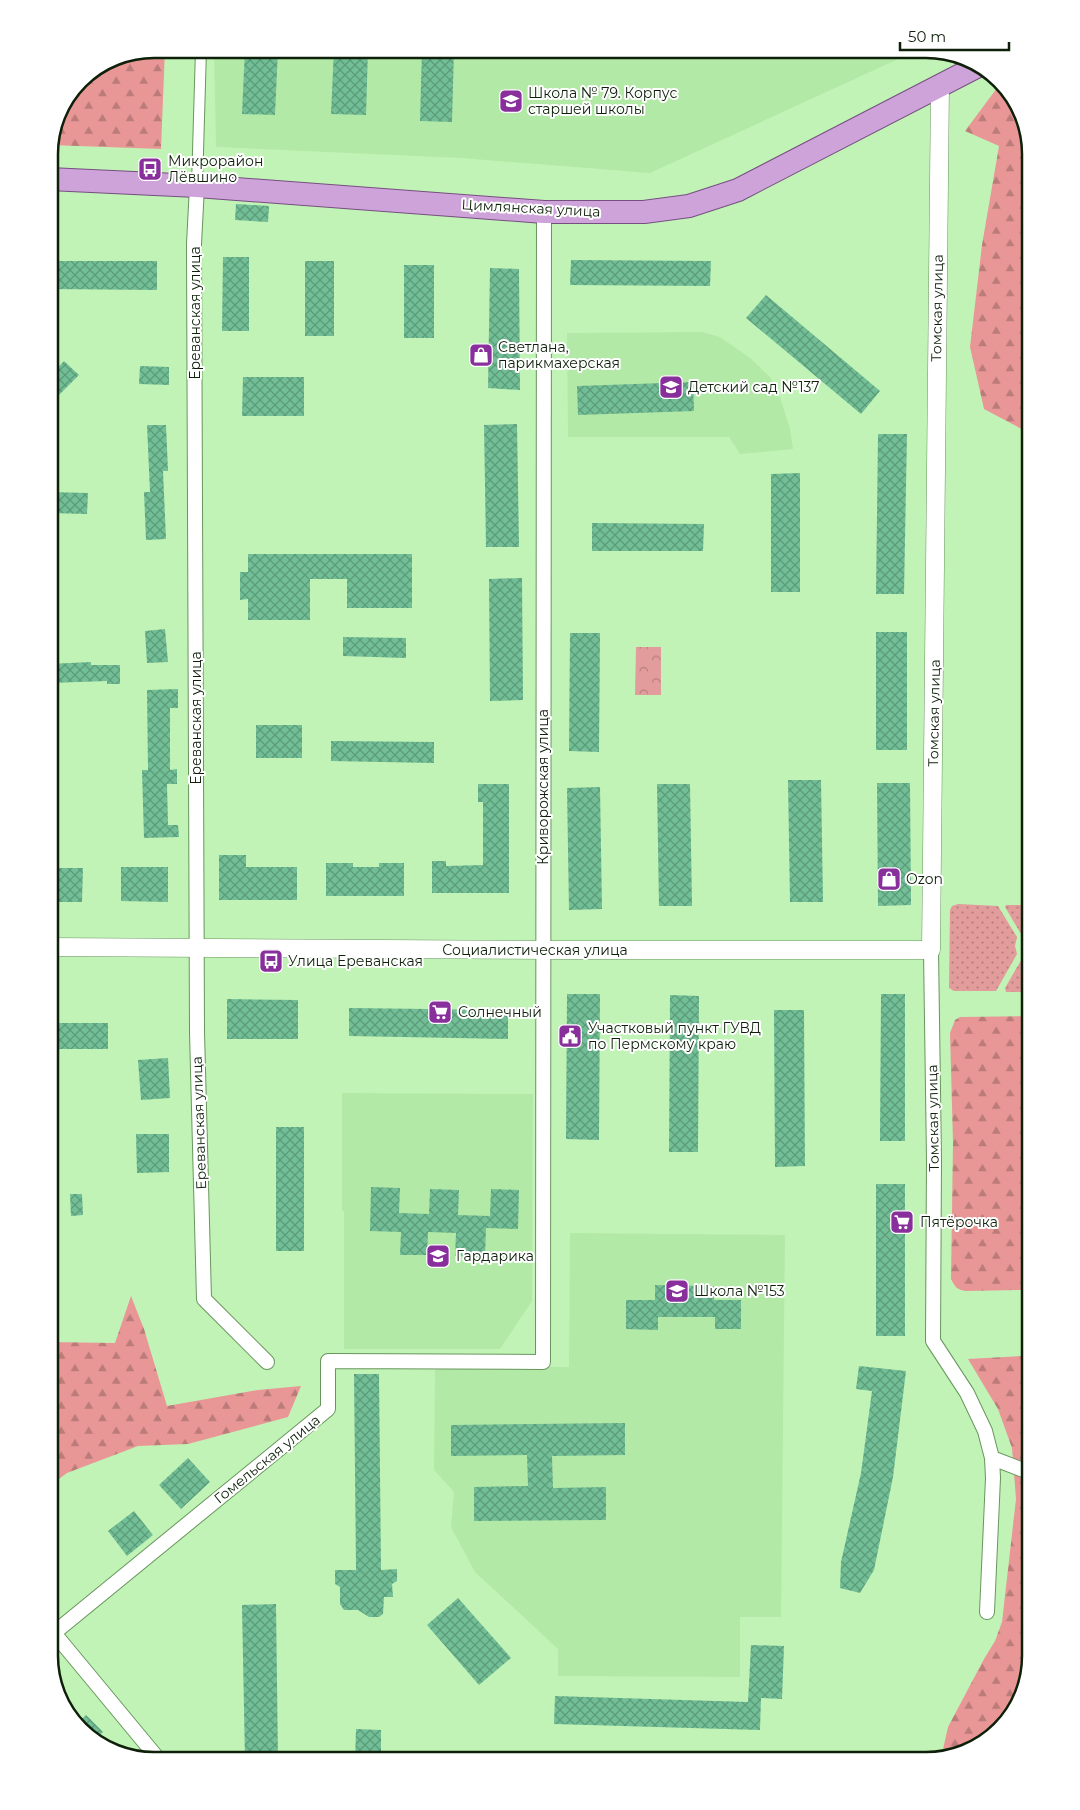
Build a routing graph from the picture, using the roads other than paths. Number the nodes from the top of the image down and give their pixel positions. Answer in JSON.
{"nodes":[{"id":1,"x":201,"y":58,"type":"edge"},
{"id":2,"x":972,"y":69,"type":"edge"},
{"id":3,"x":940,"y":85,"type":"junction"},
{"id":4,"x":58,"y":179,"type":"edge"},
{"id":5,"x":197,"y":186,"type":"junction"},
{"id":6,"x":544,"y":212,"type":"junction"},
{"id":7,"x":58,"y":947,"type":"edge"},
{"id":8,"x":196,"y":948,"type":"junction"},
{"id":9,"x":543,"y":950,"type":"junction"},
{"id":10,"x":931,"y":950,"type":"junction"},
{"id":11,"x":267,"y":1362,"type":"dead end"},
{"id":12,"x":543,"y":1362,"type":"joint"},
{"id":13,"x":992,"y":1458,"type":"junction"},
{"id":14,"x":1022,"y":1470,"type":"edge"},
{"id":15,"x":987,"y":1612,"type":"dead end"},
{"id":16,"x":58,"y":1626,"type":"edge"},
{"id":17,"x":58,"y":1640,"type":"edge"},
{"id":18,"x":152,"y":1752,"type":"edge"}],
"edges":[{"from":1,"to":5,"type":"street","name":"Ереванская улица"},
{"from":2,"to":3,"type":"main road","name":"Цимлянская улица"},
{"from":3,"to":6,"type":"main road","name":"Цимлянская улица"},
{"from":3,"to":10,"type":"street","name":"Томская улица"},
{"from":4,"to":5,"type":"main road","name":"Цимлянская улица"},
{"from":5,"to":6,"type":"main road","name":"Цимлянская улица"},
{"from":5,"to":8,"type":"street","name":"Ереванская улица"},
{"from":6,"to":9,"type":"street","name":"Криворожская улица"},
{"from":7,"to":8,"type":"street","name":"Социалистическая улица"},
{"from":8,"to":9,"type":"street","name":"Социалистическая улица"},
{"from":8,"to":11,"type":"street","name":"Ереванская улица"},
{"from":9,"to":10,"type":"street","name":"Социалистическая улица"},
{"from":9,"to":12,"type":"street","name":"Криворожская улица"},
{"from":10,"to":13,"type":"street","name":"Томская улица"},
{"from":12,"to":16,"type":"street","name":"Гомельская улица"},
{"from":13,"to":14,"type":"street"},
{"from":13,"to":15,"type":"street"},
{"from":17,"to":18,"type":"street"}]}
